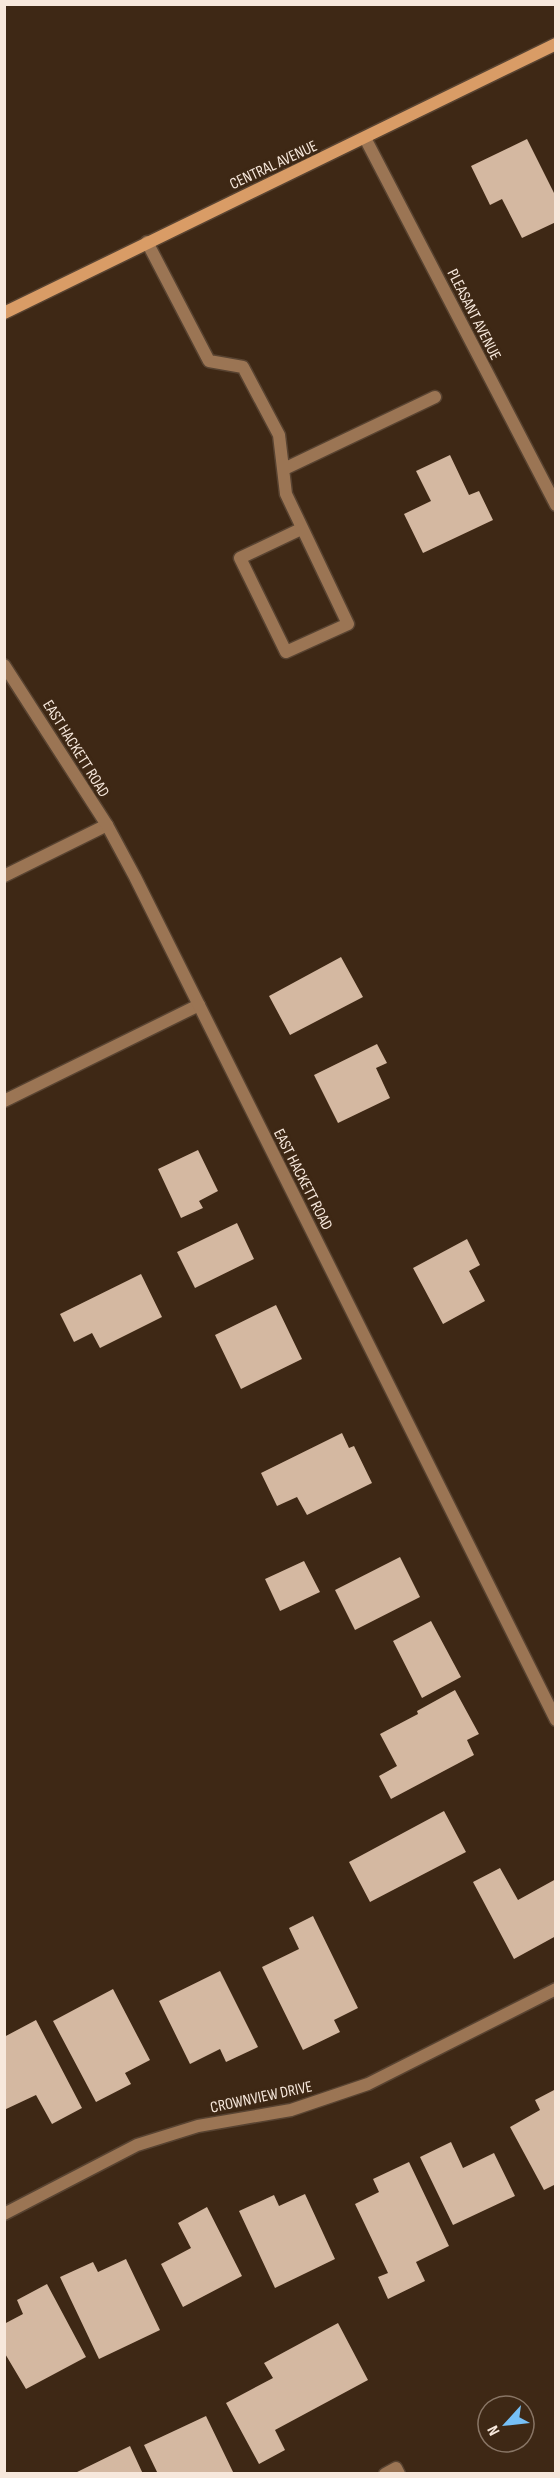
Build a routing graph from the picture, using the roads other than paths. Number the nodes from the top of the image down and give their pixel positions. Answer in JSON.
{"nodes":[{"id":1,"x":555,"y":44,"type":"edge"},
{"id":2,"x":365,"y":138,"type":"junction"},
{"id":3,"x":147,"y":242,"type":"junction"},
{"id":4,"x":4,"y":313,"type":"edge"},
{"id":5,"x":435,"y":397,"type":"dead end"},
{"id":6,"x":284,"y":469,"type":"junction"},
{"id":7,"x":555,"y":505,"type":"edge"},
{"id":8,"x":301,"y":529,"type":"junction"},
{"id":9,"x":4,"y":665,"type":"edge"},
{"id":10,"x":107,"y":825,"type":"junction"},
{"id":11,"x":4,"y":876,"type":"edge"},
{"id":12,"x":199,"y":1005,"type":"junction"},
{"id":13,"x":4,"y":1101,"type":"edge"},
{"id":14,"x":555,"y":1720,"type":"edge"},
{"id":15,"x":555,"y":1989,"type":"edge"},
{"id":16,"x":4,"y":2214,"type":"edge"}],
"edges":[{"from":1,"to":2,"type":"street","name":"CENTRAL AVENUE"},
{"from":2,"to":3,"type":"street","name":"CENTRAL AVENUE"},
{"from":2,"to":7,"type":"street","name":"PLEASANT AVENUE"},
{"from":3,"to":4,"type":"street","name":"CENTRAL AVENUE"},
{"from":3,"to":6,"type":"street"},
{"from":5,"to":6,"type":"street"},
{"from":6,"to":8,"type":"street"},
{"from":8,"to":8,"type":"street"},
{"from":9,"to":10,"type":"street","name":"EAST HACKETT ROAD"},
{"from":10,"to":11,"type":"street"},
{"from":10,"to":12,"type":"street","name":"EAST HACKETT ROAD"},
{"from":12,"to":13,"type":"street"},
{"from":12,"to":14,"type":"street","name":"EAST HACKETT ROAD"},
{"from":15,"to":16,"type":"street","name":"CROWNVIEW DRIVE"}]}
